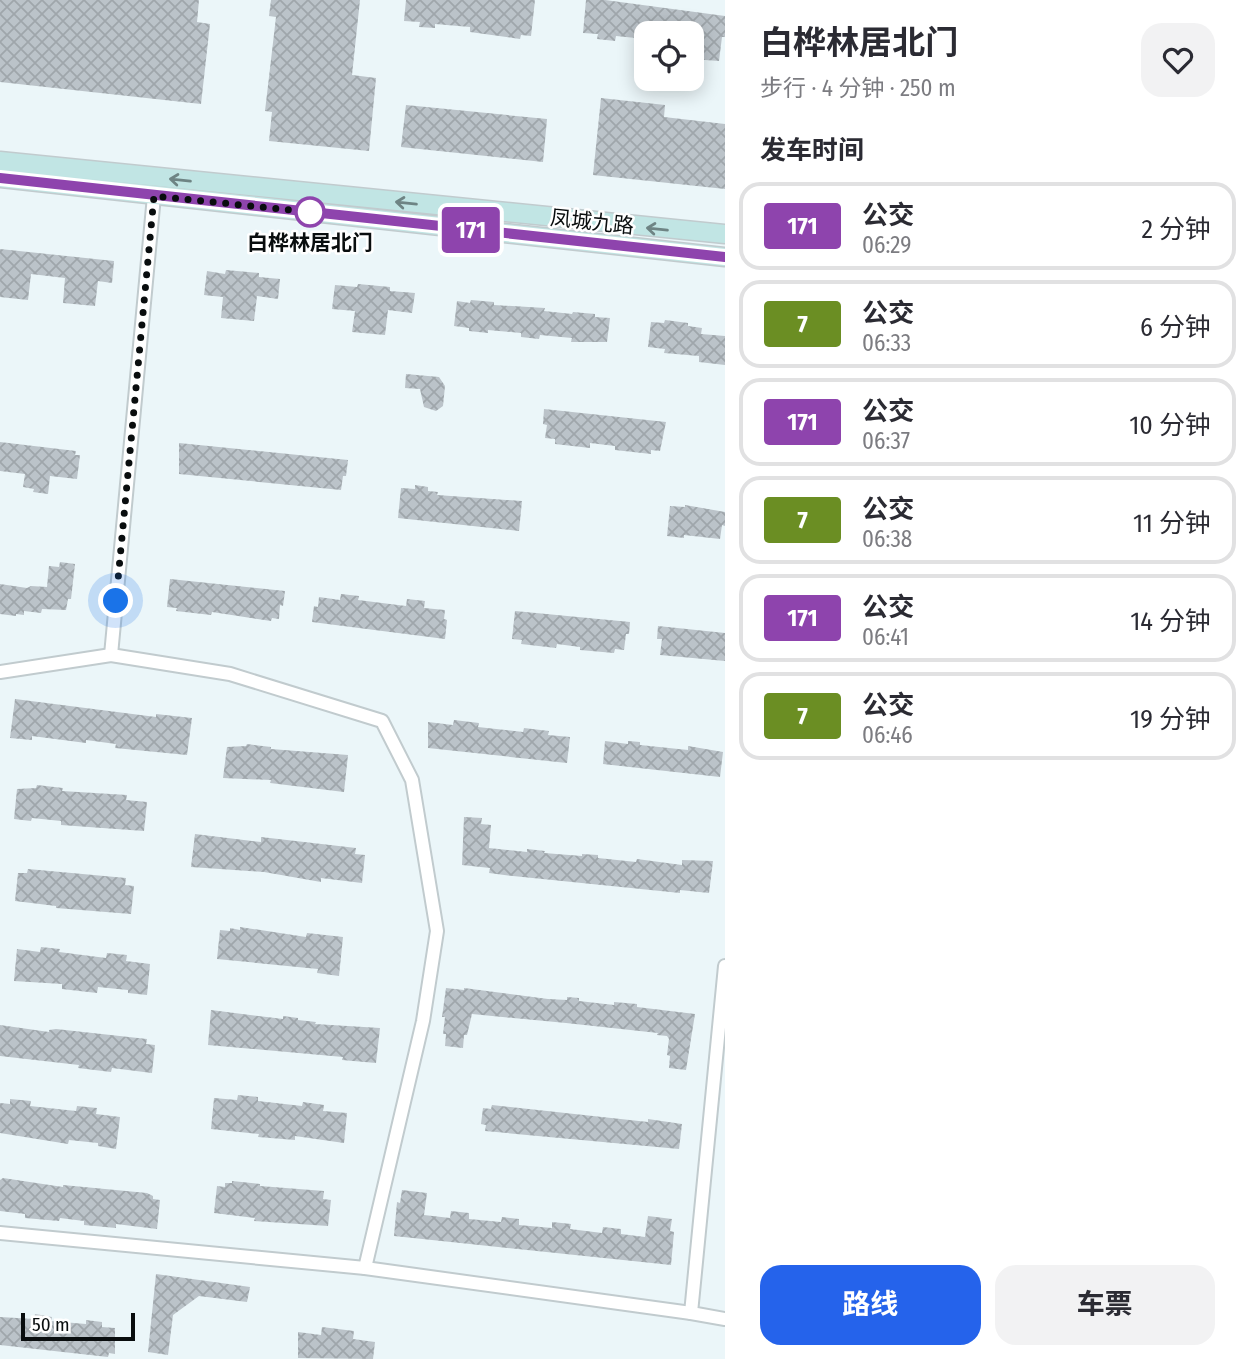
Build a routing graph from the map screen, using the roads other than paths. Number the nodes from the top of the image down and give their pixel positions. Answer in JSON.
{"nodes":[{"id":1,"x":0,"y":161,"type":"edge"},
{"id":2,"x":0,"y":178,"type":"edge"},
{"id":3,"x":154,"y":196,"type":"junction"},
{"id":4,"x":725,"y":234,"type":"edge"},
{"id":5,"x":725,"y":257,"type":"edge"},
{"id":6,"x":111,"y":655,"type":"junction"},
{"id":7,"x":0,"y":672,"type":"edge"},
{"id":8,"x":725,"y":966,"type":"edge"},
{"id":9,"x":0,"y":1233,"type":"edge"},
{"id":10,"x":365,"y":1268,"type":"junction"},
{"id":11,"x":691,"y":1313,"type":"junction"},
{"id":12,"x":725,"y":1319,"type":"edge"}],
"edges":[{"from":4,"to":1,"type":"street","name":"凤城九路","one_way":true},
{"from":2,"to":3,"type":"street","name":"凤城九路"},
{"from":3,"to":5,"type":"street","name":"凤城九路"},
{"from":3,"to":6,"type":"street"},
{"from":6,"to":7,"type":"street"},
{"from":6,"to":10,"type":"street"},
{"from":8,"to":11,"type":"street"},
{"from":9,"to":10,"type":"street"},
{"from":10,"to":11,"type":"street"},
{"from":11,"to":12,"type":"street"}]}
